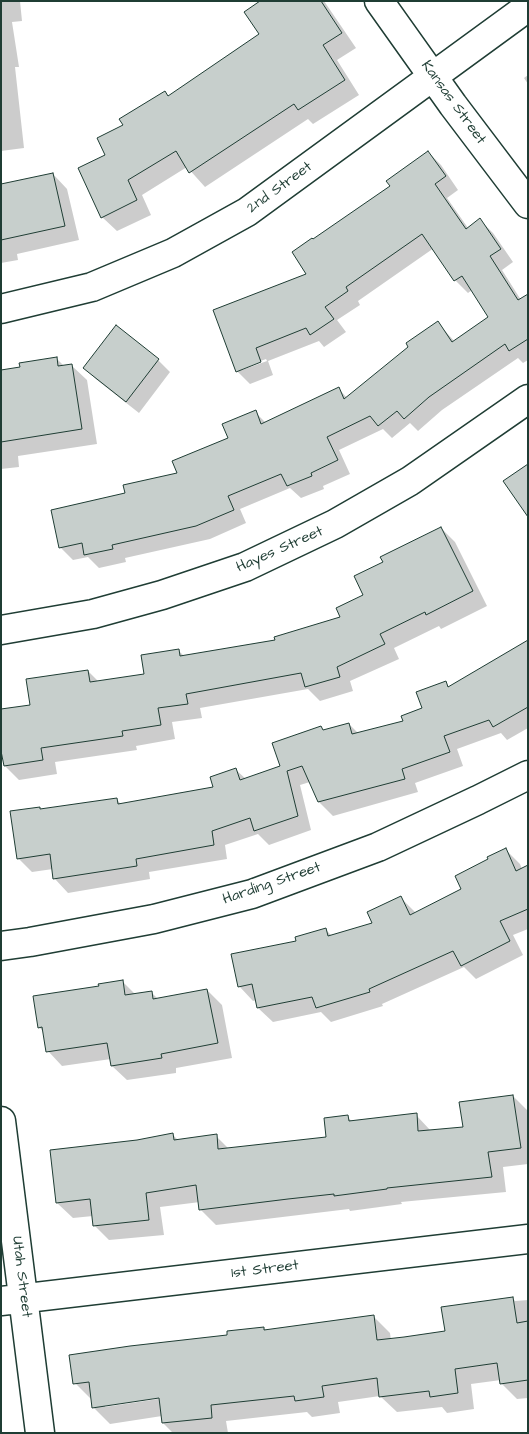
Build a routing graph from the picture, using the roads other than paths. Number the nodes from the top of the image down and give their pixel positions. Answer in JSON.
{"nodes":[{"id":1,"x":379,"y":1,"type":"edge"},
{"id":2,"x":528,"y":7,"type":"edge"},
{"id":3,"x":432,"y":76,"type":"junction"},
{"id":4,"x":528,"y":204,"type":"edge"},
{"id":5,"x":1,"y":309,"type":"edge"},
{"id":6,"x":528,"y":399,"type":"edge"},
{"id":7,"x":1,"y":630,"type":"edge"},
{"id":8,"x":528,"y":774,"type":"edge"},
{"id":9,"x":1,"y":946,"type":"edge"},
{"id":10,"x":1,"y":1121,"type":"edge"},
{"id":11,"x":528,"y":1239,"type":"edge"},
{"id":12,"x":12,"y":1300,"type":"edge"},
{"id":13,"x":40,"y":1433,"type":"edge"}],
"edges":[{"from":1,"to":3,"type":"street","name":"Kansas Street"},
{"from":2,"to":3,"type":"street","name":"2nd Street"},
{"from":3,"to":4,"type":"street","name":"Kansas Street"},
{"from":3,"to":5,"type":"street","name":"2nd Street"},
{"from":6,"to":7,"type":"street","name":"Hayes Street"},
{"from":8,"to":9,"type":"street","name":"Harding Street"},
{"from":10,"to":12,"type":"street","name":"Utah Street"},
{"from":11,"to":12,"type":"street","name":"1st Street"},
{"from":12,"to":13,"type":"street","name":"Utah Street"}]}
